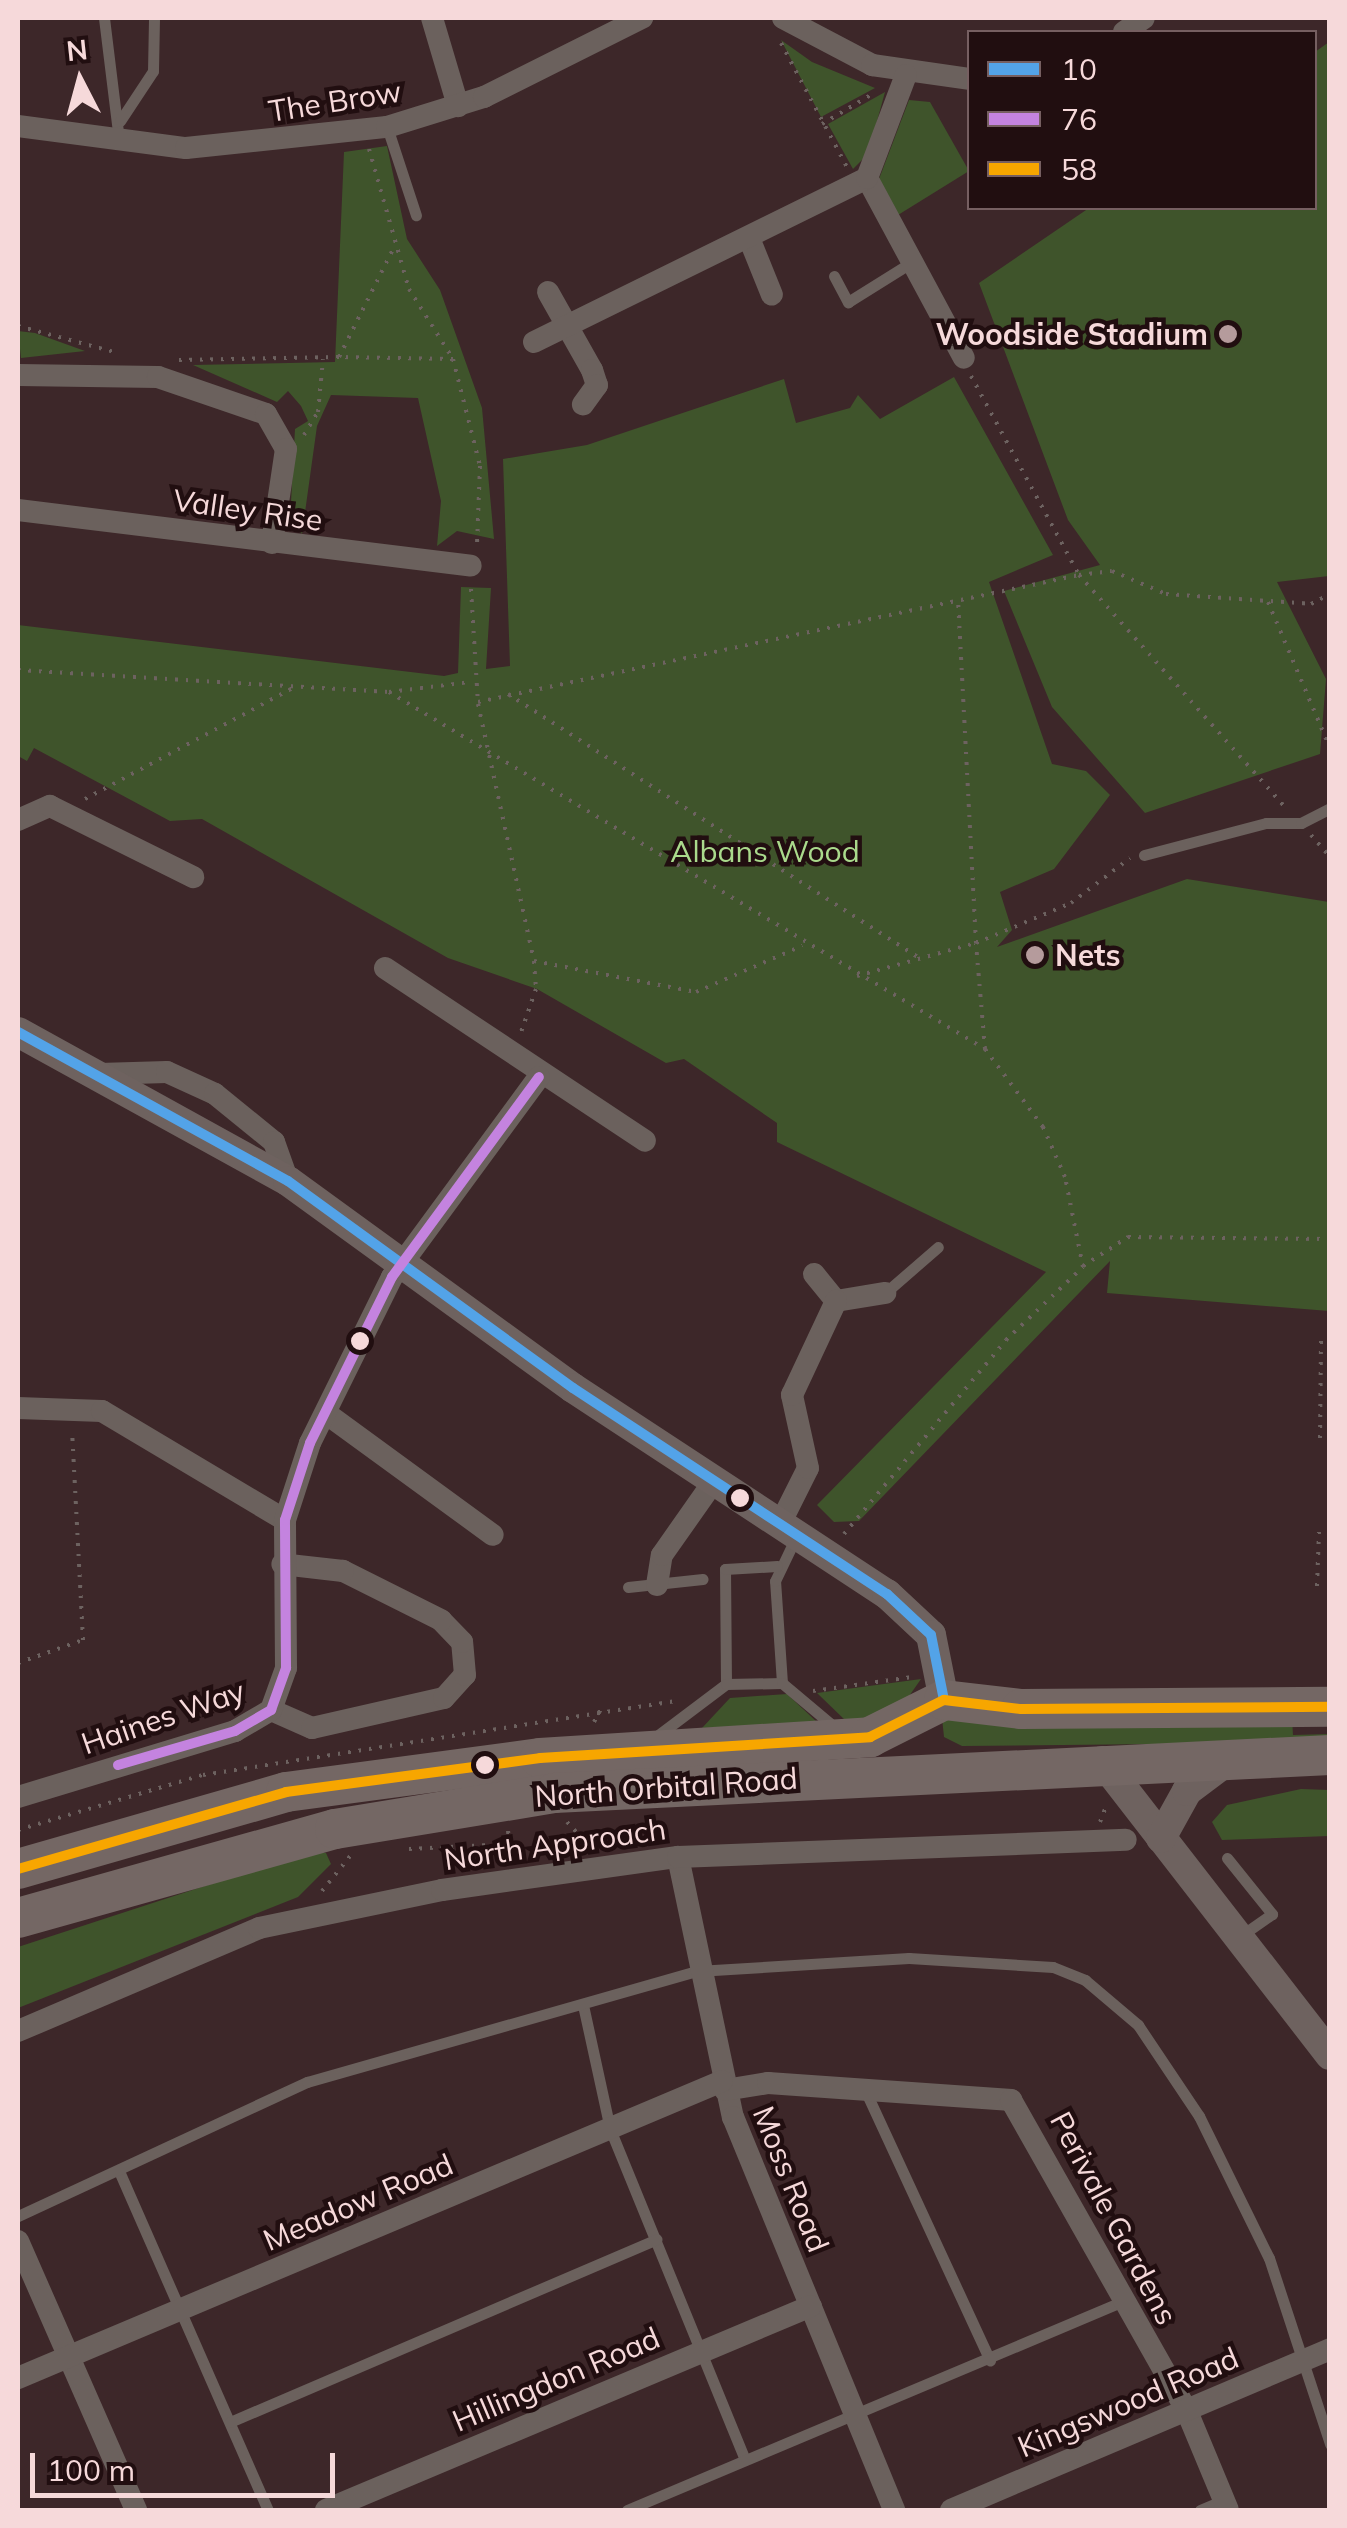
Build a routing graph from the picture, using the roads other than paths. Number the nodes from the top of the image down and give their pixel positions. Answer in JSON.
{"nodes":[{"id":1,"x":104,"y":18,"type":"edge"},
{"id":2,"x":154,"y":18,"type":"edge"},
{"id":3,"x":432,"y":18,"type":"edge"},
{"id":4,"x":642,"y":18,"type":"edge"},
{"id":5,"x":780,"y":26,"type":"edge"},
{"id":6,"x":906,"y":75,"type":"junction"},
{"id":7,"x":967,"y":79,"type":"edge"},
{"id":8,"x":458,"y":106,"type":"junction"},
{"id":9,"x":18,"y":126,"type":"edge"},
{"id":10,"x":376,"y":128,"type":"junction"},
{"id":11,"x":120,"y":132,"type":"junction"},
{"id":12,"x":862,"y":181,"type":"junction"},
{"id":13,"x":416,"y":216,"type":"dead end"},
{"id":14,"x":749,"y":238,"type":"junction"},
{"id":15,"x":912,"y":262,"type":"junction"},
{"id":16,"x":834,"y":276,"type":"dead end"},
{"id":17,"x":548,"y":292,"type":"dead end"},
{"id":18,"x":772,"y":295,"type":"dead end"},
{"id":19,"x":566,"y":325,"type":"junction"},
{"id":20,"x":534,"y":342,"type":"dead end"},
{"id":21,"x":964,"y":358,"type":"road end"},
{"id":22,"x":18,"y":374,"type":"edge"},
{"id":23,"x":583,"y":404,"type":"dead end"},
{"id":24,"x":18,"y":510,"type":"edge"},
{"id":25,"x":272,"y":543,"type":"junction"},
{"id":26,"x":471,"y":566,"type":"road end"},
{"id":27,"x":1330,"y":808,"type":"edge"},
{"id":28,"x":18,"y":820,"type":"edge"},
{"id":29,"x":1144,"y":855,"type":"road end"},
{"id":30,"x":193,"y":877,"type":"dead end"},
{"id":31,"x":386,"y":968,"type":"dead end"},
{"id":32,"x":18,"y":1032,"type":"edge"},
{"id":33,"x":539,"y":1076,"type":"junction"},
{"id":34,"x":645,"y":1141,"type":"dead end"},
{"id":35,"x":938,"y":1247,"type":"dead end"},
{"id":36,"x":404,"y":1262,"type":"junction"},
{"id":37,"x":814,"y":1274,"type":"dead end"},
{"id":38,"x":885,"y":1293,"type":"joint"},
{"id":39,"x":836,"y":1301,"type":"junction"},
{"id":40,"x":18,"y":1408,"type":"edge"},
{"id":41,"x":327,"y":1414,"type":"junction"},
{"id":42,"x":714,"y":1481,"type":"junction"},
{"id":43,"x":285,"y":1520,"type":"junction"},
{"id":44,"x":790,"y":1528,"type":"junction"},
{"id":45,"x":493,"y":1535,"type":"dead end"},
{"id":46,"x":282,"y":1564,"type":"junction"},
{"id":47,"x":777,"y":1566,"type":"junction"},
{"id":48,"x":703,"y":1579,"type":"dead end"},
{"id":49,"x":658,"y":1585,"type":"junction"},
{"id":50,"x":628,"y":1587,"type":"dead end"},
{"id":51,"x":782,"y":1682,"type":"junction"},
{"id":52,"x":726,"y":1684,"type":"junction"},
{"id":53,"x":932,"y":1707,"type":"junction"},
{"id":54,"x":1330,"y":1708,"type":"edge"},
{"id":55,"x":271,"y":1710,"type":"junction"},
{"id":56,"x":848,"y":1738,"type":"junction"},
{"id":57,"x":636,"y":1749,"type":"junction"},
{"id":58,"x":1330,"y":1754,"type":"edge"},
{"id":59,"x":1233,"y":1756,"type":"junction"},
{"id":60,"x":1102,"y":1761,"type":"junction"},
{"id":61,"x":958,"y":1770,"type":"junction"},
{"id":62,"x":18,"y":1797,"type":"edge"},
{"id":63,"x":1161,"y":1838,"type":"junction"},
{"id":64,"x":1126,"y":1840,"type":"dead end"},
{"id":65,"x":678,"y":1856,"type":"junction"},
{"id":66,"x":1227,"y":1858,"type":"dead end"},
{"id":67,"x":18,"y":1869,"type":"edge"},
{"id":68,"x":18,"y":1918,"type":"edge"},
{"id":69,"x":1241,"y":1936,"type":"junction"},
{"id":70,"x":697,"y":1971,"type":"junction"},
{"id":71,"x":583,"y":2005,"type":"junction"},
{"id":72,"x":18,"y":2031,"type":"edge"},
{"id":73,"x":1330,"y":2055,"type":"edge"},
{"id":74,"x":723,"y":2086,"type":"junction"},
{"id":75,"x":865,"y":2090,"type":"junction"},
{"id":76,"x":610,"y":2129,"type":"junction"},
{"id":77,"x":119,"y":2171,"type":"junction"},
{"id":78,"x":18,"y":2216,"type":"edge"},
{"id":79,"x":656,"y":2238,"type":"junction"},
{"id":80,"x":18,"y":2240,"type":"edge"},
{"id":81,"x":1121,"y":2302,"type":"junction"},
{"id":82,"x":810,"y":2306,"type":"junction"},
{"id":83,"x":180,"y":2310,"type":"junction"},
{"id":84,"x":1330,"y":2348,"type":"edge"},
{"id":85,"x":701,"y":2350,"type":"junction"},
{"id":86,"x":68,"y":2356,"type":"junction"},
{"id":87,"x":990,"y":2360,"type":"junction"},
{"id":88,"x":1302,"y":2360,"type":"junction"},
{"id":89,"x":18,"y":2378,"type":"edge"},
{"id":90,"x":1186,"y":2409,"type":"junction"},
{"id":91,"x":856,"y":2418,"type":"junction"},
{"id":92,"x":230,"y":2422,"type":"junction"},
{"id":93,"x":1330,"y":2444,"type":"edge"},
{"id":94,"x":745,"y":2459,"type":"junction"},
{"id":95,"x":1227,"y":2505,"type":"edge"},
{"id":96,"x":136,"y":2510,"type":"edge"},
{"id":97,"x":268,"y":2510,"type":"edge"},
{"id":98,"x":326,"y":2510,"type":"edge"},
{"id":99,"x":627,"y":2510,"type":"edge"},
{"id":100,"x":894,"y":2510,"type":"edge"},
{"id":101,"x":951,"y":2510,"type":"edge"},
{"id":102,"x":1200,"y":2510,"type":"edge"}],
"edges":[{"from":1,"to":11,"type":"lane"},
{"from":2,"to":11,"type":"lane"},
{"from":3,"to":8,"type":"street"},
{"from":4,"to":8,"type":"street","name":"The Brow"},
{"from":5,"to":6,"type":"street"},
{"from":6,"to":7,"type":"street"},
{"from":6,"to":12,"type":"street"},
{"from":8,"to":10,"type":"street","name":"The Brow"},
{"from":9,"to":11,"type":"street","name":"The Brow"},
{"from":10,"to":11,"type":"street","name":"The Brow"},
{"from":10,"to":13,"type":"lane"},
{"from":12,"to":14,"type":"street"},
{"from":12,"to":15,"type":"street"},
{"from":14,"to":18,"type":"street"},
{"from":14,"to":19,"type":"street"},
{"from":15,"to":16,"type":"lane"},
{"from":15,"to":21,"type":"street"},
{"from":17,"to":19,"type":"street"},
{"from":19,"to":20,"type":"street"},
{"from":19,"to":23,"type":"street"},
{"from":22,"to":25,"type":"street"},
{"from":24,"to":25,"type":"street","name":"Valley Rise"},
{"from":25,"to":26,"type":"street","name":"Valley Rise"},
{"from":27,"to":29,"type":"lane"},
{"from":28,"to":30,"type":"street"},
{"from":31,"to":33,"type":"street"},
{"from":32,"to":36,"type":"street"},
{"from":33,"to":34,"type":"street"},
{"from":33,"to":36,"type":"street","name":"Haines Way"},
{"from":35,"to":38,"type":"lane"},
{"from":36,"to":41,"type":"street","name":"Haines Way"},
{"from":36,"to":42,"type":"street"},
{"from":37,"to":39,"type":"street"},
{"from":38,"to":39,"type":"street"},
{"from":39,"to":44,"type":"street"},
{"from":40,"to":43,"type":"street"},
{"from":41,"to":43,"type":"street","name":"Haines Way"},
{"from":41,"to":45,"type":"street"},
{"from":42,"to":44,"type":"street"},
{"from":42,"to":49,"type":"street"},
{"from":43,"to":46,"type":"street","name":"Haines Way"},
{"from":44,"to":47,"type":"lane"},
{"from":44,"to":53,"type":"street"},
{"from":46,"to":55,"type":"street","name":"Haines Way"},
{"from":46,"to":55,"type":"street"},
{"from":47,"to":51,"type":"lane"},
{"from":47,"to":52,"type":"lane"},
{"from":48,"to":49,"type":"lane"},
{"from":49,"to":50,"type":"lane"},
{"from":51,"to":52,"type":"lane"},
{"from":51,"to":56,"type":"lane"},
{"from":52,"to":57,"type":"lane"},
{"from":53,"to":54,"type":"highway","name":"North Orbital Road"},
{"from":53,"to":56,"type":"highway","name":"North Orbital Road"},
{"from":53,"to":61,"type":"highway"},
{"from":55,"to":62,"type":"street","name":"Haines Way"},
{"from":56,"to":57,"type":"highway","name":"North Orbital Road"},
{"from":57,"to":67,"type":"highway","name":"North Orbital Road"},
{"from":58,"to":59,"type":"highway","name":"North Orbital Road"},
{"from":59,"to":60,"type":"highway","name":"North Orbital Road"},
{"from":59,"to":63,"type":"street"},
{"from":60,"to":61,"type":"highway","name":"North Orbital Road"},
{"from":60,"to":63,"type":"street"},
{"from":61,"to":68,"type":"highway","name":"North Orbital Road"},
{"from":63,"to":69,"type":"street"},
{"from":64,"to":65,"type":"street","name":"North Approach"},
{"from":65,"to":70,"type":"street","name":"Moss Road"},
{"from":65,"to":72,"type":"street","name":"North Approach"},
{"from":66,"to":69,"type":"lane"},
{"from":69,"to":73,"type":"street"},
{"from":70,"to":71,"type":"lane"},
{"from":70,"to":74,"type":"street","name":"Moss Road"},
{"from":70,"to":88,"type":"lane"},
{"from":71,"to":76,"type":"lane"},
{"from":71,"to":77,"type":"lane"},
{"from":74,"to":75,"type":"street","name":"Perivale Gardens"},
{"from":74,"to":76,"type":"street","name":"Meadow Road"},
{"from":74,"to":82,"type":"street","name":"Moss Road"},
{"from":75,"to":81,"type":"street","name":"Perivale Gardens"},
{"from":75,"to":87,"type":"lane"},
{"from":76,"to":79,"type":"lane"},
{"from":76,"to":83,"type":"street","name":"Meadow Road"},
{"from":77,"to":78,"type":"lane"},
{"from":77,"to":83,"type":"lane"},
{"from":79,"to":85,"type":"lane"},
{"from":79,"to":92,"type":"lane"},
{"from":80,"to":86,"type":"street"},
{"from":81,"to":87,"type":"lane"},
{"from":81,"to":90,"type":"street","name":"Perivale Gardens"},
{"from":82,"to":85,"type":"street","name":"Hillingdon Road"},
{"from":82,"to":91,"type":"street","name":"Moss Road"},
{"from":83,"to":86,"type":"street","name":"Meadow Road"},
{"from":83,"to":92,"type":"lane"},
{"from":84,"to":88,"type":"street","name":"Kingswood Road"},
{"from":85,"to":94,"type":"lane"},
{"from":85,"to":98,"type":"street","name":"Hillingdon Road"},
{"from":86,"to":89,"type":"street","name":"Meadow Road"},
{"from":86,"to":96,"type":"street"},
{"from":87,"to":91,"type":"lane"},
{"from":88,"to":90,"type":"street","name":"Kingswood Road"},
{"from":88,"to":93,"type":"lane"},
{"from":90,"to":95,"type":"street","name":"Perivale Gardens"},
{"from":90,"to":101,"type":"street","name":"Kingswood Road"},
{"from":91,"to":94,"type":"lane"},
{"from":91,"to":100,"type":"street","name":"Moss Road"},
{"from":92,"to":97,"type":"lane"},
{"from":94,"to":99,"type":"lane"},
{"from":95,"to":102,"type":"lane"}]}
